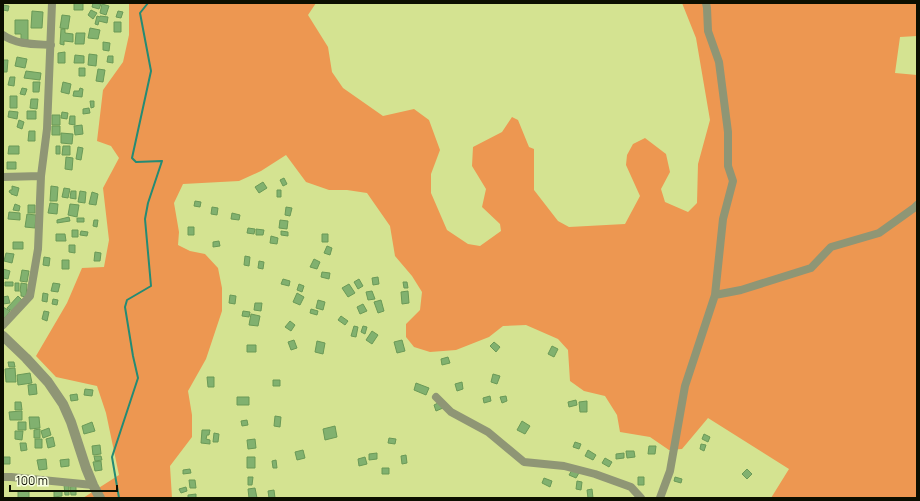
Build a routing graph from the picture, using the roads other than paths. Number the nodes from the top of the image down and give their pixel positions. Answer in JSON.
{"nodes":[{"id":1,"x":52,"y":3,"type":"edge"},
{"id":2,"x":706,"y":3,"type":"edge"},
{"id":3,"x":3,"y":35,"type":"edge"},
{"id":4,"x":51,"y":44,"type":"junction"},
{"id":5,"x":41,"y":176,"type":"junction"},
{"id":6,"x":3,"y":177,"type":"edge"},
{"id":7,"x":917,"y":205,"type":"edge"},
{"id":8,"x":715,"y":295,"type":"junction"},
{"id":9,"x":3,"y":325,"type":"edge"},
{"id":10,"x":3,"y":336,"type":"edge"},
{"id":11,"x":436,"y":397,"type":"dead end"},
{"id":12,"x":3,"y":477,"type":"edge"},
{"id":13,"x":93,"y":485,"type":"junction"},
{"id":14,"x":100,"y":498,"type":"edge"},
{"id":15,"x":641,"y":498,"type":"edge"},
{"id":16,"x":660,"y":498,"type":"edge"}],
"edges":[{"from":1,"to":4,"type":"street"},
{"from":2,"to":8,"type":"street"},
{"from":3,"to":4,"type":"street"},
{"from":4,"to":5,"type":"street"},
{"from":5,"to":6,"type":"street"},
{"from":5,"to":9,"type":"street"},
{"from":7,"to":8,"type":"street"},
{"from":8,"to":16,"type":"street"},
{"from":10,"to":13,"type":"street"},
{"from":11,"to":15,"type":"street"},
{"from":12,"to":13,"type":"street"},
{"from":13,"to":14,"type":"street"}]}
